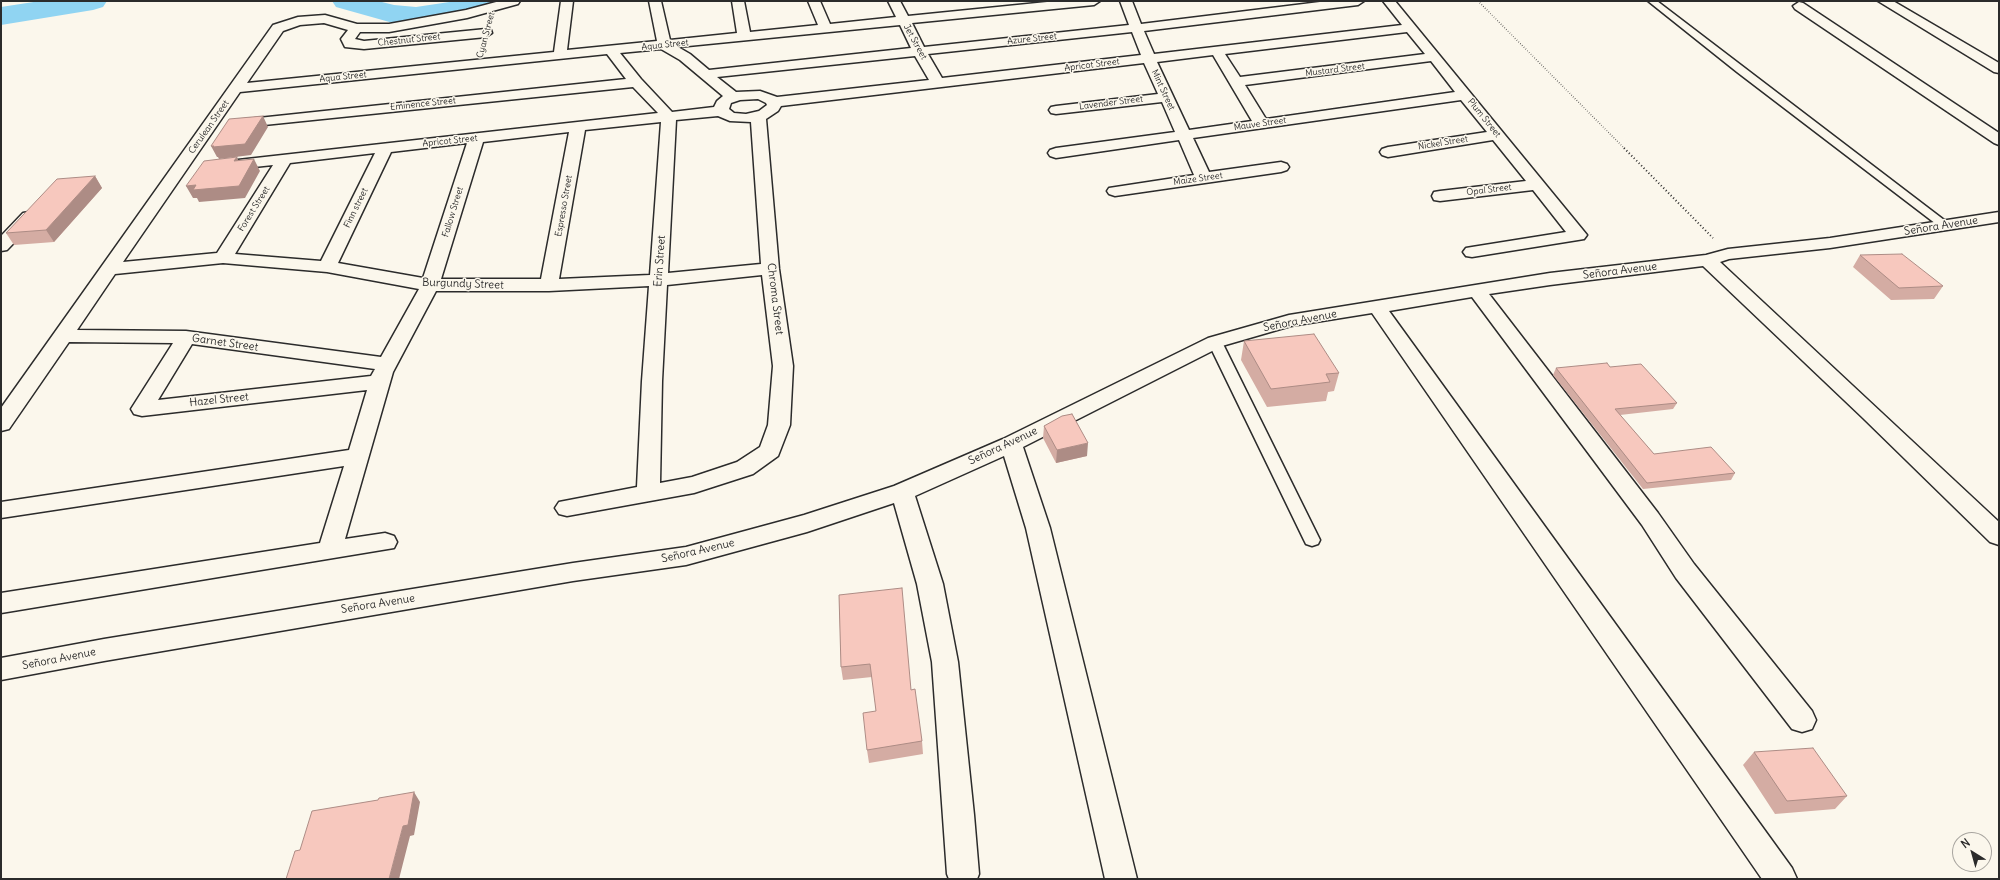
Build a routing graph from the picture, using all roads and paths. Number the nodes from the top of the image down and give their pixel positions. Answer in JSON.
{"nodes":[{"id":1,"x":514,"y":1,"type":"edge"},
{"id":2,"x":567,"y":1,"type":"edge"},
{"id":3,"x":655,"y":1,"type":"edge"},
{"id":4,"x":738,"y":1,"type":"edge"},
{"id":5,"x":814,"y":1,"type":"edge"},
{"id":6,"x":894,"y":1,"type":"edge"},
{"id":7,"x":1094,"y":1,"type":"edge"},
{"id":8,"x":1126,"y":1,"type":"edge"},
{"id":9,"x":1358,"y":1,"type":"edge"},
{"id":10,"x":1389,"y":1,"type":"edge"},
{"id":11,"x":1478,"y":1,"type":"edge"},
{"id":12,"x":1652,"y":1,"type":"edge"},
{"id":13,"x":1884,"y":1,"type":"edge"},
{"id":14,"x":1799,"y":6,"type":"dead end"},
{"id":15,"x":494,"y":7,"type":"junction"},
{"id":16,"x":904,"y":21,"type":"junction"},
{"id":17,"x":356,"y":28,"type":"junction"},
{"id":18,"x":1137,"y":28,"type":"junction"},
{"id":19,"x":1411,"y":28,"type":"junction"},
{"id":20,"x":826,"y":29,"type":"junction"},
{"id":21,"x":486,"y":33,"type":"junction"},
{"id":22,"x":744,"y":37,"type":"junction"},
{"id":23,"x":664,"y":45,"type":"junction"},
{"id":24,"x":610,"y":50,"type":"junction"},
{"id":25,"x":1218,"y":51,"type":"junction"},
{"id":26,"x":920,"y":52,"type":"junction"},
{"id":27,"x":560,"y":55,"type":"junction"},
{"id":28,"x":1434,"y":57,"type":"junction"},
{"id":29,"x":1149,"y":59,"type":"junction"},
{"id":30,"x":478,"y":63,"type":"junction"},
{"id":31,"x":1999,"y":69,"type":"edge"},
{"id":32,"x":706,"y":74,"type":"junction"},
{"id":33,"x":636,"y":82,"type":"junction"},
{"id":34,"x":1236,"y":82,"type":"junction"},
{"id":35,"x":938,"y":83,"type":"junction"},
{"id":36,"x":236,"y":88,"type":"junction"},
{"id":37,"x":1465,"y":95,"type":"junction"},
{"id":38,"x":1166,"y":97,"type":"junction"},
{"id":39,"x":734,"y":98,"type":"junction"},
{"id":40,"x":774,"y":102,"type":"junction"},
{"id":41,"x":1056,"y":110,"type":"dead end"},
{"id":42,"x":721,"y":111,"type":"junction"},
{"id":43,"x":758,"y":116,"type":"junction"},
{"id":44,"x":669,"y":117,"type":"junction"},
{"id":45,"x":1262,"y":124,"type":"junction"},
{"id":46,"x":209,"y":126,"type":"junction"},
{"id":47,"x":578,"y":127,"type":"junction"},
{"id":48,"x":1184,"y":135,"type":"junction"},
{"id":49,"x":1498,"y":135,"type":"junction"},
{"id":50,"x":476,"y":138,"type":"junction"},
{"id":51,"x":1999,"y":140,"type":"edge"},
{"id":52,"x":385,"y":148,"type":"junction"},
{"id":53,"x":1388,"y":152,"type":"dead end"},
{"id":54,"x":1056,"y":153,"type":"dead end"},
{"id":55,"x":284,"y":159,"type":"junction"},
{"id":56,"x":1281,"y":167,"type":"dead end"},
{"id":57,"x":179,"y":169,"type":"junction"},
{"id":58,"x":1204,"y":178,"type":"junction"},
{"id":59,"x":1538,"y":184,"type":"junction"},
{"id":60,"x":1115,"y":192,"type":"dead end"},
{"id":61,"x":1440,"y":196,"type":"dead end"},
{"id":62,"x":31,"y":214,"type":"edge"},
{"id":63,"x":1999,"y":217,"type":"edge"},
{"id":64,"x":1944,"y":225,"type":"junction"},
{"id":65,"x":1,"y":246,"type":"edge"},
{"id":66,"x":1472,"y":252,"type":"dead end"},
{"id":67,"x":1728,"y":254,"type":"junction"},
{"id":68,"x":223,"y":258,"type":"junction"},
{"id":69,"x":1707,"y":260,"type":"junction"},
{"id":70,"x":327,"y":267,"type":"junction"},
{"id":71,"x":109,"y":269,"type":"junction"},
{"id":72,"x":770,"y":269,"type":"junction"},
{"id":73,"x":658,"y":280,"type":"junction"},
{"id":74,"x":430,"y":285,"type":"junction"},
{"id":75,"x":549,"y":286,"type":"junction"},
{"id":76,"x":1477,"y":291,"type":"junction"},
{"id":77,"x":1377,"y":307,"type":"junction"},
{"id":78,"x":63,"y":336,"type":"junction"},
{"id":79,"x":186,"y":337,"type":"junction"},
{"id":80,"x":1215,"y":342,"type":"junction"},
{"id":81,"x":383,"y":373,"type":"junction"},
{"id":82,"x":1,"y":424,"type":"edge"},
{"id":83,"x":1011,"y":444,"type":"junction"},
{"id":84,"x":358,"y":456,"type":"junction"},
{"id":85,"x":902,"y":492,"type":"junction"},
{"id":86,"x":648,"y":493,"type":"junction"},
{"id":87,"x":567,"y":508,"type":"dead end"},
{"id":88,"x":1,"y":510,"type":"edge"},
{"id":89,"x":1999,"y":536,"type":"edge"},
{"id":90,"x":1312,"y":540,"type":"dead end"},
{"id":91,"x":385,"y":542,"type":"dead end"},
{"id":92,"x":330,"y":550,"type":"junction"},
{"id":93,"x":1,"y":602,"type":"edge"},
{"id":94,"x":1,"y":669,"type":"edge"},
{"id":95,"x":1802,"y":720,"type":"dead end"},
{"id":96,"x":963,"y":874,"type":"dead end"},
{"id":97,"x":1121,"y":879,"type":"edge"},
{"id":98,"x":1781,"y":879,"type":"edge"}],
"edges":[{"from":1,"to":15,"type":"street","name":"Cerulean Street"},
{"from":2,"to":27,"type":"street"},
{"from":3,"to":23,"type":"street"},
{"from":4,"to":22,"type":"street"},
{"from":5,"to":20,"type":"street"},
{"from":6,"to":16,"type":"street","name":"Jet Street"},
{"from":7,"to":16,"type":"street","name":"Aqua Street"},
{"from":8,"to":18,"type":"street","name":"Mint Street"},
{"from":9,"to":18,"type":"street","name":"Azure Street"},
{"from":10,"to":19,"type":"street","name":"Plum Street"},
{"from":11,"to":67,"type":"path"},
{"from":12,"to":64,"type":"lane"},
{"from":13,"to":31,"type":"street"},
{"from":14,"to":51,"type":"street"},
{"from":15,"to":17,"type":"street","name":"Cerulean Street"},
{"from":15,"to":21,"type":"street","name":"Cyan Street"},
{"from":16,"to":20,"type":"street","name":"Aqua Street"},
{"from":16,"to":26,"type":"street","name":"Jet Street"},
{"from":17,"to":21,"type":"street","name":"Chestnut Street"},
{"from":17,"to":36,"type":"street","name":"Cerulean Street"},
{"from":18,"to":26,"type":"street","name":"Azure Street"},
{"from":18,"to":29,"type":"street","name":"Mint Street"},
{"from":19,"to":25,"type":"street","name":"Apricot Street"},
{"from":19,"to":28,"type":"street","name":"Plum Street"},
{"from":20,"to":22,"type":"street","name":"Aqua Street"},
{"from":21,"to":30,"type":"street","name":"Cyan Street"},
{"from":22,"to":23,"type":"street","name":"Aqua Street"},
{"from":23,"to":24,"type":"street","name":"Aqua Street"},
{"from":23,"to":32,"type":"street"},
{"from":24,"to":27,"type":"street","name":"Aqua Street"},
{"from":24,"to":33,"type":"street"},
{"from":25,"to":29,"type":"street","name":"Apricot Street"},
{"from":25,"to":34,"type":"street"},
{"from":26,"to":32,"type":"street","name":"Azure Street"},
{"from":26,"to":35,"type":"street","name":"Jet Street"},
{"from":27,"to":30,"type":"street","name":"Aqua Street"},
{"from":28,"to":34,"type":"street","name":"Mustard Street"},
{"from":28,"to":37,"type":"street","name":"Plum Street"},
{"from":29,"to":35,"type":"street","name":"Apricot Street"},
{"from":29,"to":38,"type":"street","name":"Mint Street"},
{"from":30,"to":36,"type":"street","name":"Aqua Street"},
{"from":32,"to":39,"type":"street"},
{"from":33,"to":44,"type":"street"},
{"from":33,"to":46,"type":"street","name":"Eminence Street"},
{"from":34,"to":45,"type":"street"},
{"from":35,"to":40,"type":"street","name":"Apricot Street"},
{"from":36,"to":46,"type":"street","name":"Cerulean Street"},
{"from":37,"to":45,"type":"street","name":"Mauve Street"},
{"from":37,"to":49,"type":"street","name":"Plum Street"},
{"from":38,"to":41,"type":"street","name":"Lavender Street"},
{"from":38,"to":48,"type":"street","name":"Mint Street"},
{"from":39,"to":40,"type":"street"},
{"from":39,"to":42,"type":"street"},
{"from":40,"to":43,"type":"street"},
{"from":42,"to":43,"type":"street"},
{"from":42,"to":44,"type":"street","name":"Apricot Street"},
{"from":43,"to":72,"type":"street","name":"Chroma Street"},
{"from":44,"to":47,"type":"street","name":"Apricot Street"},
{"from":44,"to":73,"type":"street","name":"Erin Street"},
{"from":45,"to":48,"type":"street","name":"Mauve Street"},
{"from":46,"to":57,"type":"street","name":"Cerulean Street"},
{"from":47,"to":50,"type":"street","name":"Apricot Street"},
{"from":47,"to":75,"type":"street","name":"Espresso Street"},
{"from":48,"to":54,"type":"street","name":"Mauve Street"},
{"from":48,"to":58,"type":"street","name":"Mint Street"},
{"from":49,"to":53,"type":"street","name":"Nickel Street"},
{"from":49,"to":59,"type":"street","name":"Plum Street"},
{"from":50,"to":52,"type":"street","name":"Apricot Street"},
{"from":50,"to":74,"type":"street","name":"Fallow Street"},
{"from":52,"to":55,"type":"street","name":"Apricot Street"},
{"from":52,"to":70,"type":"street","name":"Finn street"},
{"from":55,"to":57,"type":"street","name":"Apricot Street"},
{"from":55,"to":68,"type":"street","name":"Forest Street"},
{"from":56,"to":58,"type":"street","name":"Maize Street"},
{"from":57,"to":71,"type":"street","name":"Cerulean Street"},
{"from":58,"to":60,"type":"street","name":"Maize Street"},
{"from":59,"to":61,"type":"street","name":"Opal Street"},
{"from":59,"to":66,"type":"street","name":"Plum Street"},
{"from":62,"to":65,"type":"street"},
{"from":63,"to":64,"type":"street","name":"Señora Avenue"},
{"from":64,"to":67,"type":"street","name":"Señora Avenue"},
{"from":67,"to":69,"type":"street","name":"Señora Avenue"},
{"from":68,"to":70,"type":"street","name":"Burgundy Street"},
{"from":68,"to":71,"type":"street","name":"Burgundy Street"},
{"from":69,"to":76,"type":"street","name":"Señora Avenue"},
{"from":69,"to":89,"type":"street"},
{"from":70,"to":74,"type":"street","name":"Burgundy Street"},
{"from":71,"to":78,"type":"street","name":"Cerulean Street"},
{"from":72,"to":73,"type":"street","name":"Burgundy Street"},
{"from":72,"to":86,"type":"street","name":"Chroma Street"},
{"from":73,"to":75,"type":"street","name":"Burgundy Street"},
{"from":73,"to":86,"type":"street","name":"Erin Street"},
{"from":74,"to":75,"type":"street","name":"Burgundy Street"},
{"from":74,"to":81,"type":"street","name":"Fallow Street"},
{"from":76,"to":77,"type":"street","name":"Señora Avenue"},
{"from":76,"to":95,"type":"street"},
{"from":77,"to":80,"type":"street","name":"Señora Avenue"},
{"from":77,"to":98,"type":"street"},
{"from":78,"to":79,"type":"street","name":"Garnet Street"},
{"from":78,"to":82,"type":"street","name":"Cerulean Street"},
{"from":79,"to":81,"type":"street","name":"Garnet Street"},
{"from":79,"to":81,"type":"street","name":"Hazel Street"},
{"from":80,"to":83,"type":"street","name":"Señora Avenue"},
{"from":80,"to":90,"type":"lane"},
{"from":81,"to":84,"type":"street","name":"Fallow Street"},
{"from":83,"to":85,"type":"street","name":"Señora Avenue"},
{"from":83,"to":97,"type":"street"},
{"from":84,"to":88,"type":"street"},
{"from":84,"to":92,"type":"street","name":"Fallow Street"},
{"from":85,"to":94,"type":"street","name":"Señora Avenue"},
{"from":85,"to":96,"type":"street"},
{"from":86,"to":87,"type":"street","name":"Chroma Street"},
{"from":91,"to":92,"type":"street"},
{"from":92,"to":93,"type":"street"}]}
